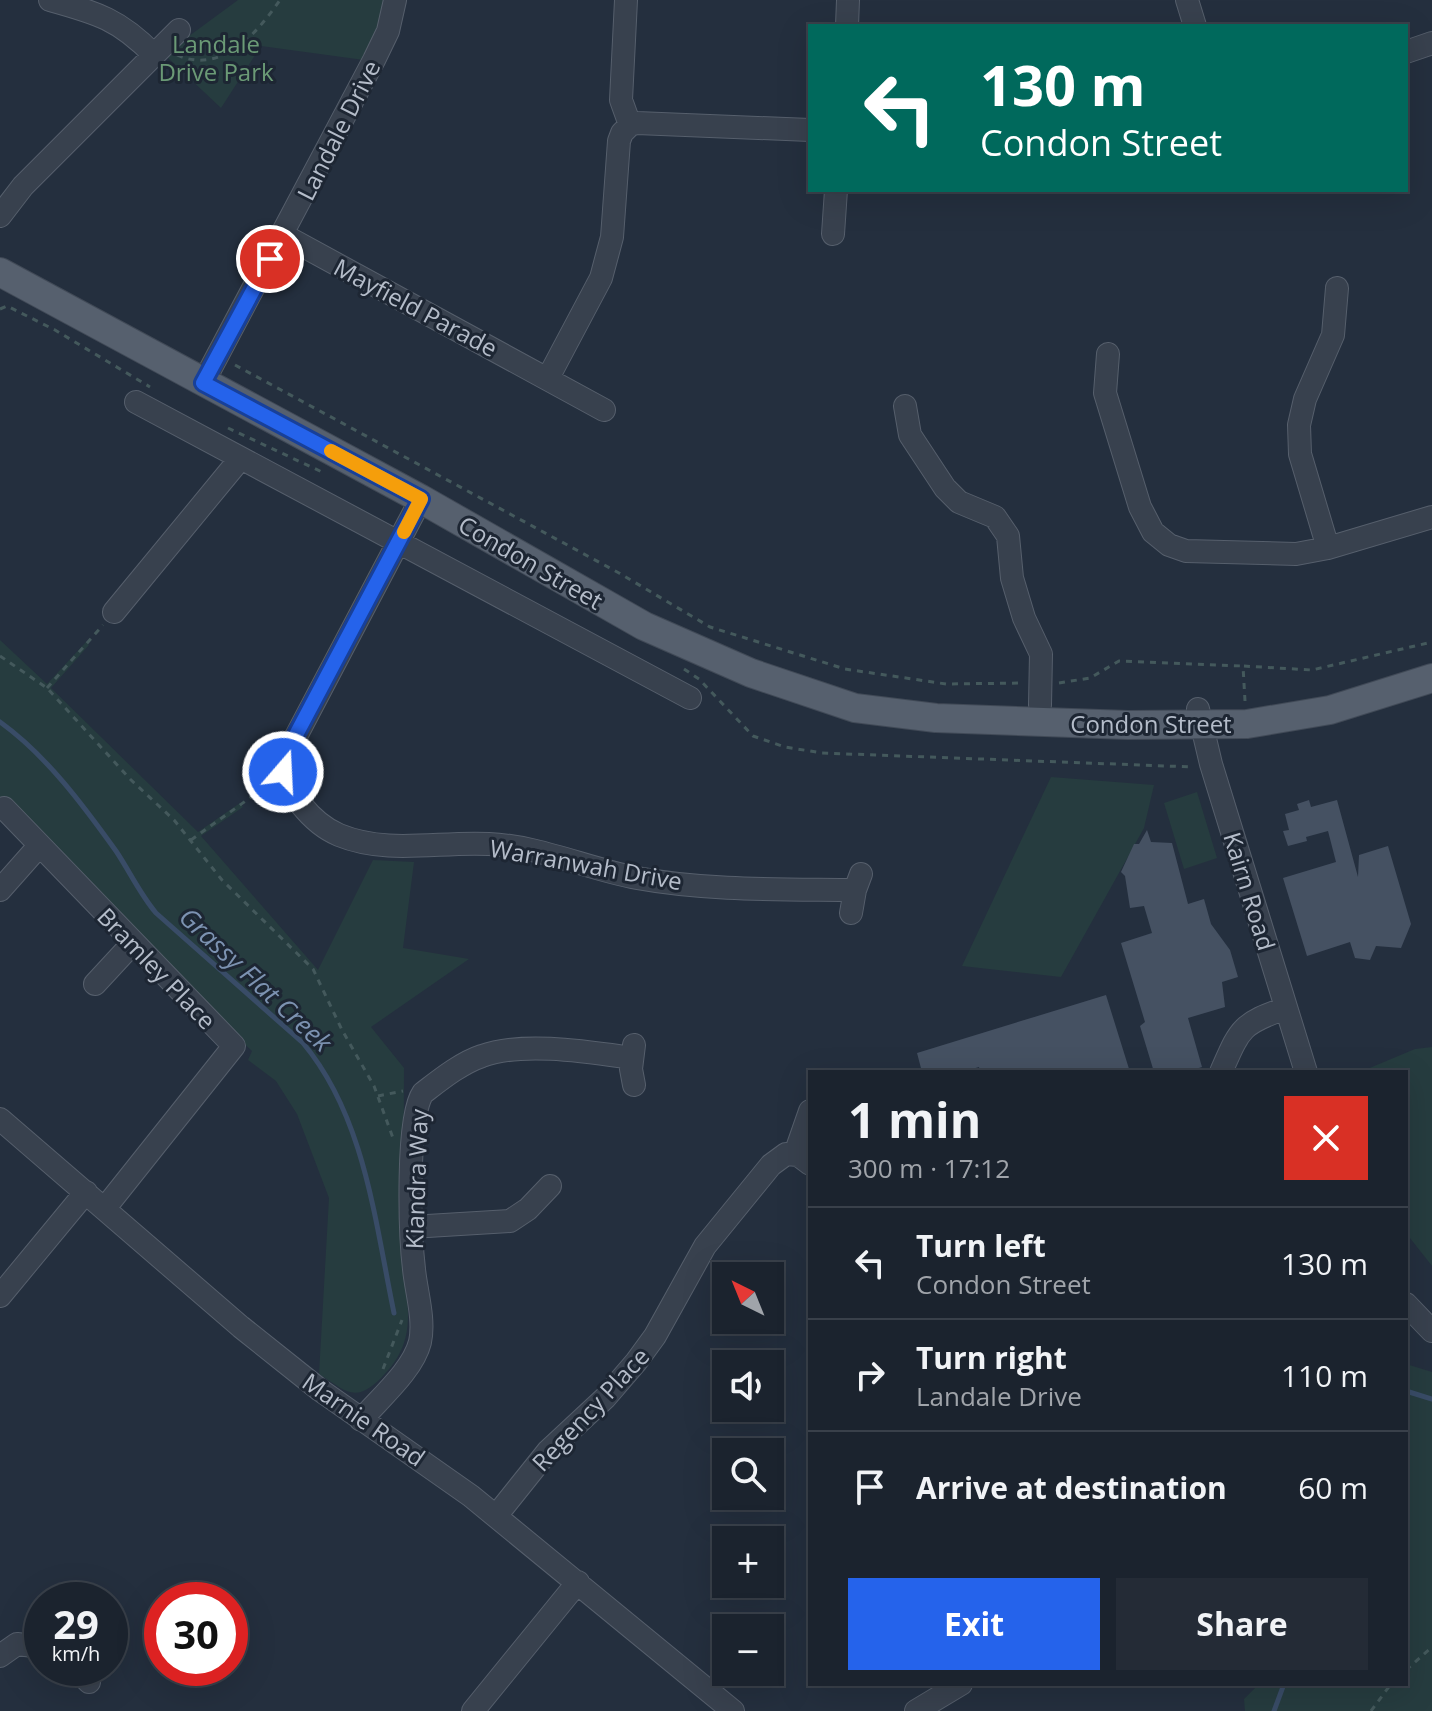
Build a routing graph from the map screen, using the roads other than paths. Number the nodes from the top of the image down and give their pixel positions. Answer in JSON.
{"nodes":[{"id":1,"x":50,"y":0,"type":"edge"},
{"id":2,"x":395,"y":0,"type":"edge"},
{"id":3,"x":626,"y":0,"type":"edge"},
{"id":4,"x":848,"y":0,"type":"edge"},
{"id":5,"x":1187,"y":0,"type":"edge"},
{"id":6,"x":847,"y":24,"type":"edge"},
{"id":7,"x":1194,"y":24,"type":"edge"},
{"id":8,"x":1432,"y":43,"type":"edge"},
{"id":9,"x":1408,"y":51,"type":"edge"},
{"id":10,"x":630,"y":125,"type":"junction"},
{"id":11,"x":808,"y":130,"type":"edge"},
{"id":12,"x":836,"y":192,"type":"edge"},
{"id":13,"x":0,"y":216,"type":"edge"},
{"id":14,"x":283,"y":235,"type":"junction"},
{"id":15,"x":834,"y":238,"type":"dead end"},
{"id":16,"x":0,"y":272,"type":"edge"},
{"id":17,"x":1337,"y":288,"type":"dead end"},
{"id":18,"x":1108,"y":354,"type":"dead end"},
{"id":19,"x":548,"y":378,"type":"junction"},
{"id":20,"x":203,"y":383,"type":"junction"},
{"id":21,"x":136,"y":402,"type":"dead end"},
{"id":22,"x":905,"y":406,"type":"dead end"},
{"id":23,"x":604,"y":410,"type":"dead end"},
{"id":24,"x":240,"y":459,"type":"junction"},
{"id":25,"x":421,"y":499,"type":"junction"},
{"id":26,"x":1432,"y":517,"type":"edge"},
{"id":27,"x":400,"y":542,"type":"junction"},
{"id":28,"x":1328,"y":548,"type":"junction"},
{"id":29,"x":114,"y":612,"type":"road end"},
{"id":30,"x":1432,"y":675,"type":"edge"},
{"id":31,"x":772,"y":680,"type":"junction"},
{"id":32,"x":1041,"y":694,"type":"junction"},
{"id":33,"x":690,"y":698,"type":"dead end"},
{"id":34,"x":1199,"y":717,"type":"junction"},
{"id":35,"x":4,"y":808,"type":"dead end"},
{"id":36,"x":39,"y":846,"type":"junction"},
{"id":37,"x":0,"y":890,"type":"edge"},
{"id":38,"x":851,"y":913,"type":"dead end"},
{"id":39,"x":132,"y":944,"type":"junction"},
{"id":40,"x":95,"y":984,"type":"dead end"},
{"id":41,"x":1286,"y":1008,"type":"junction"},
{"id":42,"x":1222,"y":1070,"type":"edge"},
{"id":43,"x":1305,"y":1070,"type":"edge"},
{"id":44,"x":634,"y":1085,"type":"dead end"},
{"id":45,"x":0,"y":1119,"type":"edge"},
{"id":46,"x":808,"y":1125,"type":"edge"},
{"id":47,"x":803,"y":1159,"type":"edge"},
{"id":48,"x":552,"y":1185,"type":"dead end"},
{"id":49,"x":86,"y":1192,"type":"junction"},
{"id":50,"x":105,"y":1208,"type":"junction"},
{"id":51,"x":411,"y":1227,"type":"junction"},
{"id":52,"x":0,"y":1296,"type":"edge"},
{"id":53,"x":1408,"y":1306,"type":"edge"},
{"id":54,"x":1432,"y":1331,"type":"edge"},
{"id":55,"x":361,"y":1420,"type":"junction"},
{"id":56,"x":496,"y":1516,"type":"junction"},
{"id":57,"x":578,"y":1582,"type":"junction"},
{"id":58,"x":24,"y":1645,"type":"edge"},
{"id":59,"x":0,"y":1656,"type":"edge"},
{"id":60,"x":958,"y":1686,"type":"edge"},
{"id":61,"x":473,"y":1711,"type":"edge"},
{"id":62,"x":733,"y":1711,"type":"edge"},
{"id":63,"x":916,"y":1711,"type":"edge"}],
"edges":[{"from":1,"to":13,"type":"street"},
{"from":2,"to":14,"type":"street","name":"Landale Drive"},
{"from":3,"to":10,"type":"street"},
{"from":4,"to":6,"type":"street"},
{"from":5,"to":7,"type":"street"},
{"from":8,"to":9,"type":"street"},
{"from":10,"to":11,"type":"street"},
{"from":10,"to":19,"type":"street"},
{"from":12,"to":15,"type":"street"},
{"from":14,"to":19,"type":"street","name":"Mayfield Parade"},
{"from":14,"to":20,"type":"street","name":"Landale Drive"},
{"from":16,"to":20,"type":"main road","name":"Condon Street"},
{"from":17,"to":28,"type":"street"},
{"from":18,"to":28,"type":"street"},
{"from":19,"to":23,"type":"street","name":"Mayfield Parade"},
{"from":20,"to":25,"type":"main road","name":"Condon Street"},
{"from":21,"to":24,"type":"street","name":"Condon Street"},
{"from":22,"to":32,"type":"street"},
{"from":24,"to":27,"type":"street","name":"Condon Street"},
{"from":24,"to":29,"type":"street"},
{"from":25,"to":27,"type":"street"},
{"from":25,"to":31,"type":"main road","name":"Condon Street"},
{"from":26,"to":28,"type":"street"},
{"from":27,"to":33,"type":"street","name":"Condon Street"},
{"from":27,"to":38,"type":"street","name":"Warranwah Drive"},
{"from":30,"to":34,"type":"main road","name":"Condon Street"},
{"from":30,"to":34,"type":"main road","name":"Condon Street"},
{"from":31,"to":32,"type":"main road","name":"Condon Street"},
{"from":31,"to":34,"type":"main road","name":"Condon Street"},
{"from":32,"to":34,"type":"main road","name":"Condon Street"},
{"from":34,"to":41,"type":"street","name":"Kairn Road"},
{"from":35,"to":36,"type":"street","name":"Bramley Place"},
{"from":36,"to":37,"type":"street"},
{"from":36,"to":39,"type":"street","name":"Bramley Place"},
{"from":39,"to":40,"type":"street"},
{"from":39,"to":50,"type":"street","name":"Bramley Place"},
{"from":41,"to":42,"type":"street"},
{"from":41,"to":43,"type":"street","name":"Kairn Road"},
{"from":44,"to":51,"type":"street","name":"Kiandra Way"},
{"from":45,"to":49,"type":"street","name":"Marnie Road"},
{"from":46,"to":47,"type":"street","name":"Regency Place"},
{"from":47,"to":56,"type":"street","name":"Regency Place"},
{"from":48,"to":51,"type":"street"},
{"from":49,"to":50,"type":"street","name":"Marnie Road"},
{"from":49,"to":52,"type":"street"},
{"from":50,"to":55,"type":"street","name":"Marnie Road"},
{"from":51,"to":55,"type":"street","name":"Kiandra Way"},
{"from":53,"to":54,"type":"street"},
{"from":55,"to":56,"type":"street","name":"Marnie Road"},
{"from":56,"to":57,"type":"street","name":"Marnie Road"},
{"from":57,"to":61,"type":"street"},
{"from":57,"to":62,"type":"street","name":"Marnie Road"},
{"from":58,"to":59,"type":"street"},
{"from":60,"to":63,"type":"street"}]}
